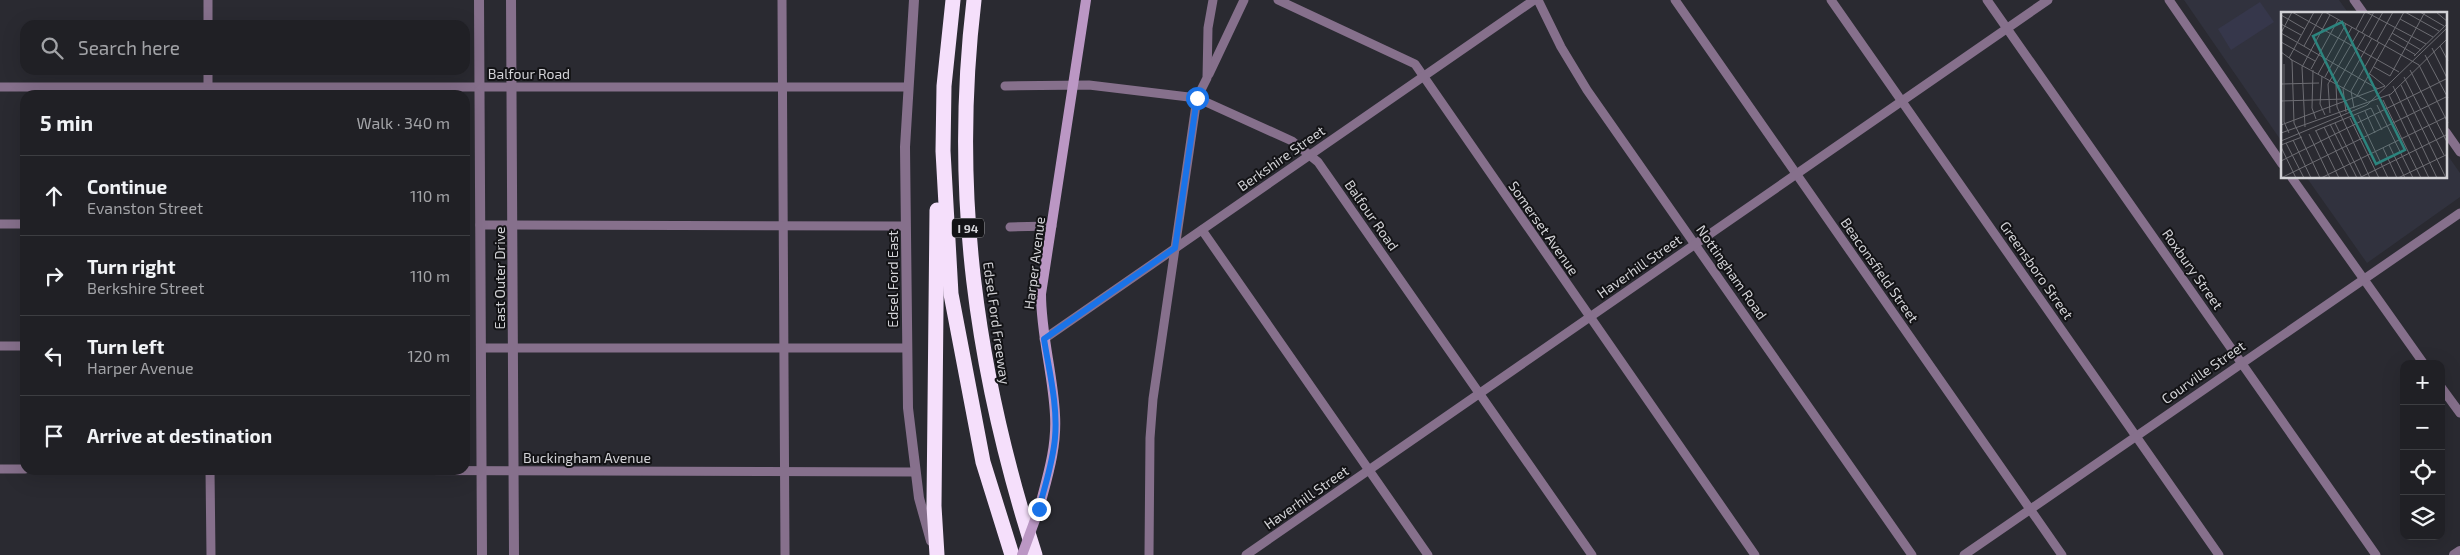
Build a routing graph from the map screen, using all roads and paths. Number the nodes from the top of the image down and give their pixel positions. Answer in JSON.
{"nodes":[{"id":1,"x":208,"y":0,"type":"edge"},
{"id":2,"x":479,"y":0,"type":"edge"},
{"id":3,"x":511,"y":0,"type":"edge"},
{"id":4,"x":782,"y":0,"type":"edge"},
{"id":5,"x":914,"y":0,"type":"edge"},
{"id":6,"x":953,"y":0,"type":"edge"},
{"id":7,"x":974,"y":0,"type":"edge"},
{"id":8,"x":1086,"y":0,"type":"edge"},
{"id":9,"x":1212,"y":0,"type":"edge"},
{"id":10,"x":1244,"y":0,"type":"edge"},
{"id":11,"x":1278,"y":0,"type":"edge"},
{"id":12,"x":1534,"y":0,"type":"edge"},
{"id":13,"x":1538,"y":0,"type":"edge"},
{"id":14,"x":1675,"y":0,"type":"edge"},
{"id":15,"x":1831,"y":0,"type":"edge"},
{"id":16,"x":1987,"y":0,"type":"edge"},
{"id":17,"x":2048,"y":0,"type":"edge"},
{"id":18,"x":2168,"y":0,"type":"edge"},
{"id":19,"x":2354,"y":0,"type":"edge"},
{"id":20,"x":2363,"y":12,"type":"edge"},
{"id":21,"x":208,"y":20,"type":"edge"},
{"id":22,"x":2007,"y":29,"type":"junction"},
{"id":23,"x":208,"y":75,"type":"edge"},
{"id":24,"x":1422,"y":77,"type":"junction"},
{"id":25,"x":1207,"y":78,"type":"junction"},
{"id":26,"x":1005,"y":86,"type":"dead end"},
{"id":27,"x":1073,"y":86,"type":"junction"},
{"id":28,"x":0,"y":87,"type":"edge"},
{"id":29,"x":480,"y":87,"type":"junction"},
{"id":30,"x":512,"y":87,"type":"junction"},
{"id":31,"x":783,"y":87,"type":"junction"},
{"id":32,"x":907,"y":87,"type":"junction"},
{"id":33,"x":156,"y":90,"type":"edge"},
{"id":34,"x":208,"y":90,"type":"edge"},
{"id":35,"x":276,"y":90,"type":"edge"},
{"id":36,"x":1197,"y":98,"type":"junction"},
{"id":37,"x":1901,"y":100,"type":"junction"},
{"id":38,"x":2448,"y":135,"type":"edge"},
{"id":39,"x":943,"y":151,"type":"junction"},
{"id":40,"x":2460,"y":152,"type":"edge"},
{"id":41,"x":1310,"y":154,"type":"junction"},
{"id":42,"x":2281,"y":163,"type":"edge"},
{"id":43,"x":1796,"y":174,"type":"junction"},
{"id":44,"x":2293,"y":179,"type":"edge"},
{"id":45,"x":2460,"y":213,"type":"edge"},
{"id":46,"x":0,"y":224,"type":"edge"},
{"id":47,"x":20,"y":224,"type":"edge"},
{"id":48,"x":480,"y":225,"type":"junction"},
{"id":49,"x":512,"y":225,"type":"junction"},
{"id":50,"x":784,"y":226,"type":"junction"},
{"id":51,"x":905,"y":226,"type":"junction"},
{"id":52,"x":1052,"y":226,"type":"junction"},
{"id":53,"x":1010,"y":227,"type":"dead end"},
{"id":54,"x":1202,"y":230,"type":"junction"},
{"id":55,"x":1695,"y":244,"type":"junction"},
{"id":56,"x":1175,"y":248,"type":"junction"},
{"id":57,"x":2364,"y":280,"type":"junction"},
{"id":58,"x":1589,"y":317,"type":"junction"},
{"id":59,"x":1044,"y":339,"type":"junction"},
{"id":60,"x":0,"y":346,"type":"edge"},
{"id":61,"x":20,"y":346,"type":"edge"},
{"id":62,"x":481,"y":348,"type":"junction"},
{"id":63,"x":906,"y":348,"type":"junction"},
{"id":64,"x":513,"y":349,"type":"junction"},
{"id":65,"x":784,"y":350,"type":"junction"},
{"id":66,"x":2421,"y":360,"type":"edge"},
{"id":67,"x":2242,"y":362,"type":"junction"},
{"id":68,"x":2445,"y":392,"type":"edge"},
{"id":69,"x":1479,"y":393,"type":"junction"},
{"id":70,"x":2460,"y":413,"type":"edge"},
{"id":71,"x":2136,"y":436,"type":"junction"},
{"id":72,"x":0,"y":469,"type":"edge"},
{"id":73,"x":20,"y":469,"type":"edge"},
{"id":74,"x":1369,"y":470,"type":"junction"},
{"id":75,"x":470,"y":471,"type":"edge"},
{"id":76,"x":482,"y":471,"type":"junction"},
{"id":77,"x":514,"y":471,"type":"junction"},
{"id":78,"x":785,"y":471,"type":"junction"},
{"id":79,"x":915,"y":472,"type":"junction"},
{"id":80,"x":210,"y":475,"type":"edge"},
{"id":81,"x":2030,"y":509,"type":"junction"},
{"id":82,"x":2460,"y":551,"type":"edge"},
{"id":83,"x":211,"y":555,"type":"edge"},
{"id":84,"x":482,"y":555,"type":"edge"},
{"id":85,"x":514,"y":555,"type":"edge"},
{"id":86,"x":785,"y":555,"type":"edge"},
{"id":87,"x":936,"y":555,"type":"edge"},
{"id":88,"x":1012,"y":555,"type":"edge"},
{"id":89,"x":1022,"y":555,"type":"edge"},
{"id":90,"x":1035,"y":555,"type":"edge"},
{"id":91,"x":1149,"y":555,"type":"edge"},
{"id":92,"x":1246,"y":555,"type":"edge"},
{"id":93,"x":1428,"y":555,"type":"edge"},
{"id":94,"x":1592,"y":555,"type":"edge"},
{"id":95,"x":1755,"y":555,"type":"edge"},
{"id":96,"x":1912,"y":555,"type":"edge"},
{"id":97,"x":1964,"y":555,"type":"edge"},
{"id":98,"x":2062,"y":555,"type":"edge"},
{"id":99,"x":2219,"y":555,"type":"edge"},
{"id":100,"x":2376,"y":555,"type":"edge"},
{"id":101,"x":2454,"y":555,"type":"edge"}],
"edges":[{"from":1,"to":21,"type":"street"},
{"from":2,"to":29,"type":"street","name":"East Outer Drive"},
{"from":3,"to":30,"type":"street","name":"East Outer Drive"},
{"from":4,"to":31,"type":"street"},
{"from":5,"to":32,"type":"street","name":"Edsel Ford East"},
{"from":6,"to":39,"type":"highway","number":"I 94"},
{"from":7,"to":90,"type":"highway","name":"Edsel Ford Freeway","number":"I 94"},
{"from":8,"to":27,"type":"main road","name":"Harper Avenue"},
{"from":9,"to":25,"type":"street"},
{"from":10,"to":25,"type":"street"},
{"from":11,"to":24,"type":"street","name":"Somerset Avenue"},
{"from":12,"to":24,"type":"street","name":"Berkshire Street"},
{"from":13,"to":55,"type":"street","name":"Nottingham Road"},
{"from":14,"to":43,"type":"street","name":"Beaconsfield Street"},
{"from":15,"to":37,"type":"street","name":"Greensboro Street"},
{"from":16,"to":22,"type":"street","name":"Roxbury Street"},
{"from":17,"to":22,"type":"street","name":"Haverhill Street"},
{"from":18,"to":42,"type":"street"},
{"from":19,"to":20,"type":"street"},
{"from":22,"to":37,"type":"street","name":"Haverhill Street"},
{"from":22,"to":67,"type":"street","name":"Roxbury Street"},
{"from":23,"to":34,"type":"street"},
{"from":24,"to":41,"type":"street","name":"Berkshire Street"},
{"from":24,"to":58,"type":"street","name":"Somerset Avenue"},
{"from":25,"to":36,"type":"street"},
{"from":26,"to":27,"type":"street","name":"Balfour Road"},
{"from":27,"to":36,"type":"street","name":"Balfour Road"},
{"from":27,"to":52,"type":"main road","name":"Harper Avenue"},
{"from":28,"to":33,"type":"street","name":"Balfour Road"},
{"from":29,"to":30,"type":"street","name":"Balfour Road"},
{"from":29,"to":35,"type":"street","name":"Balfour Road"},
{"from":29,"to":48,"type":"street","name":"East Outer Drive"},
{"from":30,"to":31,"type":"street","name":"Balfour Road"},
{"from":30,"to":49,"type":"street","name":"East Outer Drive"},
{"from":31,"to":32,"type":"street","name":"Balfour Road"},
{"from":31,"to":50,"type":"street"},
{"from":32,"to":51,"type":"street","name":"Edsel Ford East"},
{"from":36,"to":41,"type":"street","name":"Balfour Road"},
{"from":36,"to":56,"type":"street"},
{"from":37,"to":43,"type":"street","name":"Haverhill Street"},
{"from":37,"to":71,"type":"street","name":"Greensboro Street"},
{"from":38,"to":40,"type":"street"},
{"from":39,"to":87,"type":"highway"},
{"from":39,"to":88,"type":"highway","number":"I 94"},
{"from":41,"to":54,"type":"street","name":"Berkshire Street"},
{"from":41,"to":69,"type":"street","name":"Balfour Road"},
{"from":43,"to":55,"type":"street","name":"Haverhill Street"},
{"from":43,"to":81,"type":"street","name":"Beaconsfield Street"},
{"from":44,"to":57,"type":"street"},
{"from":45,"to":57,"type":"street","name":"Courville Street"},
{"from":46,"to":47,"type":"street"},
{"from":48,"to":49,"type":"street"},
{"from":48,"to":62,"type":"street","name":"East Outer Drive"},
{"from":49,"to":50,"type":"street"},
{"from":49,"to":64,"type":"street","name":"East Outer Drive"},
{"from":50,"to":51,"type":"street"},
{"from":50,"to":65,"type":"street"},
{"from":51,"to":63,"type":"street","name":"Edsel Ford East"},
{"from":52,"to":53,"type":"street"},
{"from":52,"to":59,"type":"main road","name":"Harper Avenue"},
{"from":54,"to":56,"type":"street","name":"Berkshire Street"},
{"from":54,"to":74,"type":"street"},
{"from":55,"to":58,"type":"street","name":"Haverhill Street"},
{"from":55,"to":96,"type":"street","name":"Nottingham Road"},
{"from":56,"to":59,"type":"street","name":"Berkshire Street"},
{"from":56,"to":91,"type":"street"},
{"from":57,"to":66,"type":"street"},
{"from":57,"to":67,"type":"street","name":"Courville Street"},
{"from":58,"to":69,"type":"street","name":"Haverhill Street"},
{"from":58,"to":95,"type":"street","name":"Somerset Avenue"},
{"from":59,"to":89,"type":"main road","name":"Harper Avenue","bridge":true},
{"from":60,"to":61,"type":"street"},
{"from":62,"to":64,"type":"street"},
{"from":62,"to":76,"type":"street","name":"East Outer Drive"},
{"from":63,"to":65,"type":"street"},
{"from":63,"to":79,"type":"street","name":"Edsel Ford East"},
{"from":64,"to":65,"type":"street"},
{"from":64,"to":77,"type":"street","name":"East Outer Drive"},
{"from":65,"to":78,"type":"street"},
{"from":67,"to":71,"type":"street","name":"Courville Street"},
{"from":67,"to":100,"type":"street","name":"Roxbury Street"},
{"from":68,"to":70,"type":"street"},
{"from":69,"to":74,"type":"street","name":"Haverhill Street"},
{"from":69,"to":94,"type":"street","name":"Balfour Road"},
{"from":71,"to":81,"type":"street","name":"Courville Street"},
{"from":71,"to":99,"type":"street","name":"Greensboro Street"},
{"from":72,"to":73,"type":"street"},
{"from":74,"to":92,"type":"street","name":"Haverhill Street"},
{"from":74,"to":93,"type":"street"},
{"from":75,"to":76,"type":"street","name":"Buckingham Avenue"},
{"from":76,"to":77,"type":"street","name":"Buckingham Avenue"},
{"from":76,"to":84,"type":"street","name":"East Outer Drive"},
{"from":77,"to":78,"type":"street","name":"Buckingham Avenue"},
{"from":77,"to":85,"type":"street","name":"East Outer Drive"},
{"from":78,"to":79,"type":"street","name":"Buckingham Avenue"},
{"from":78,"to":86,"type":"street"},
{"from":79,"to":87,"type":"street","name":"Edsel Ford East"},
{"from":80,"to":83,"type":"street"},
{"from":81,"to":97,"type":"street","name":"Courville Street"},
{"from":81,"to":98,"type":"street","name":"Beaconsfield Street"},
{"from":82,"to":101,"type":"street"}]}
